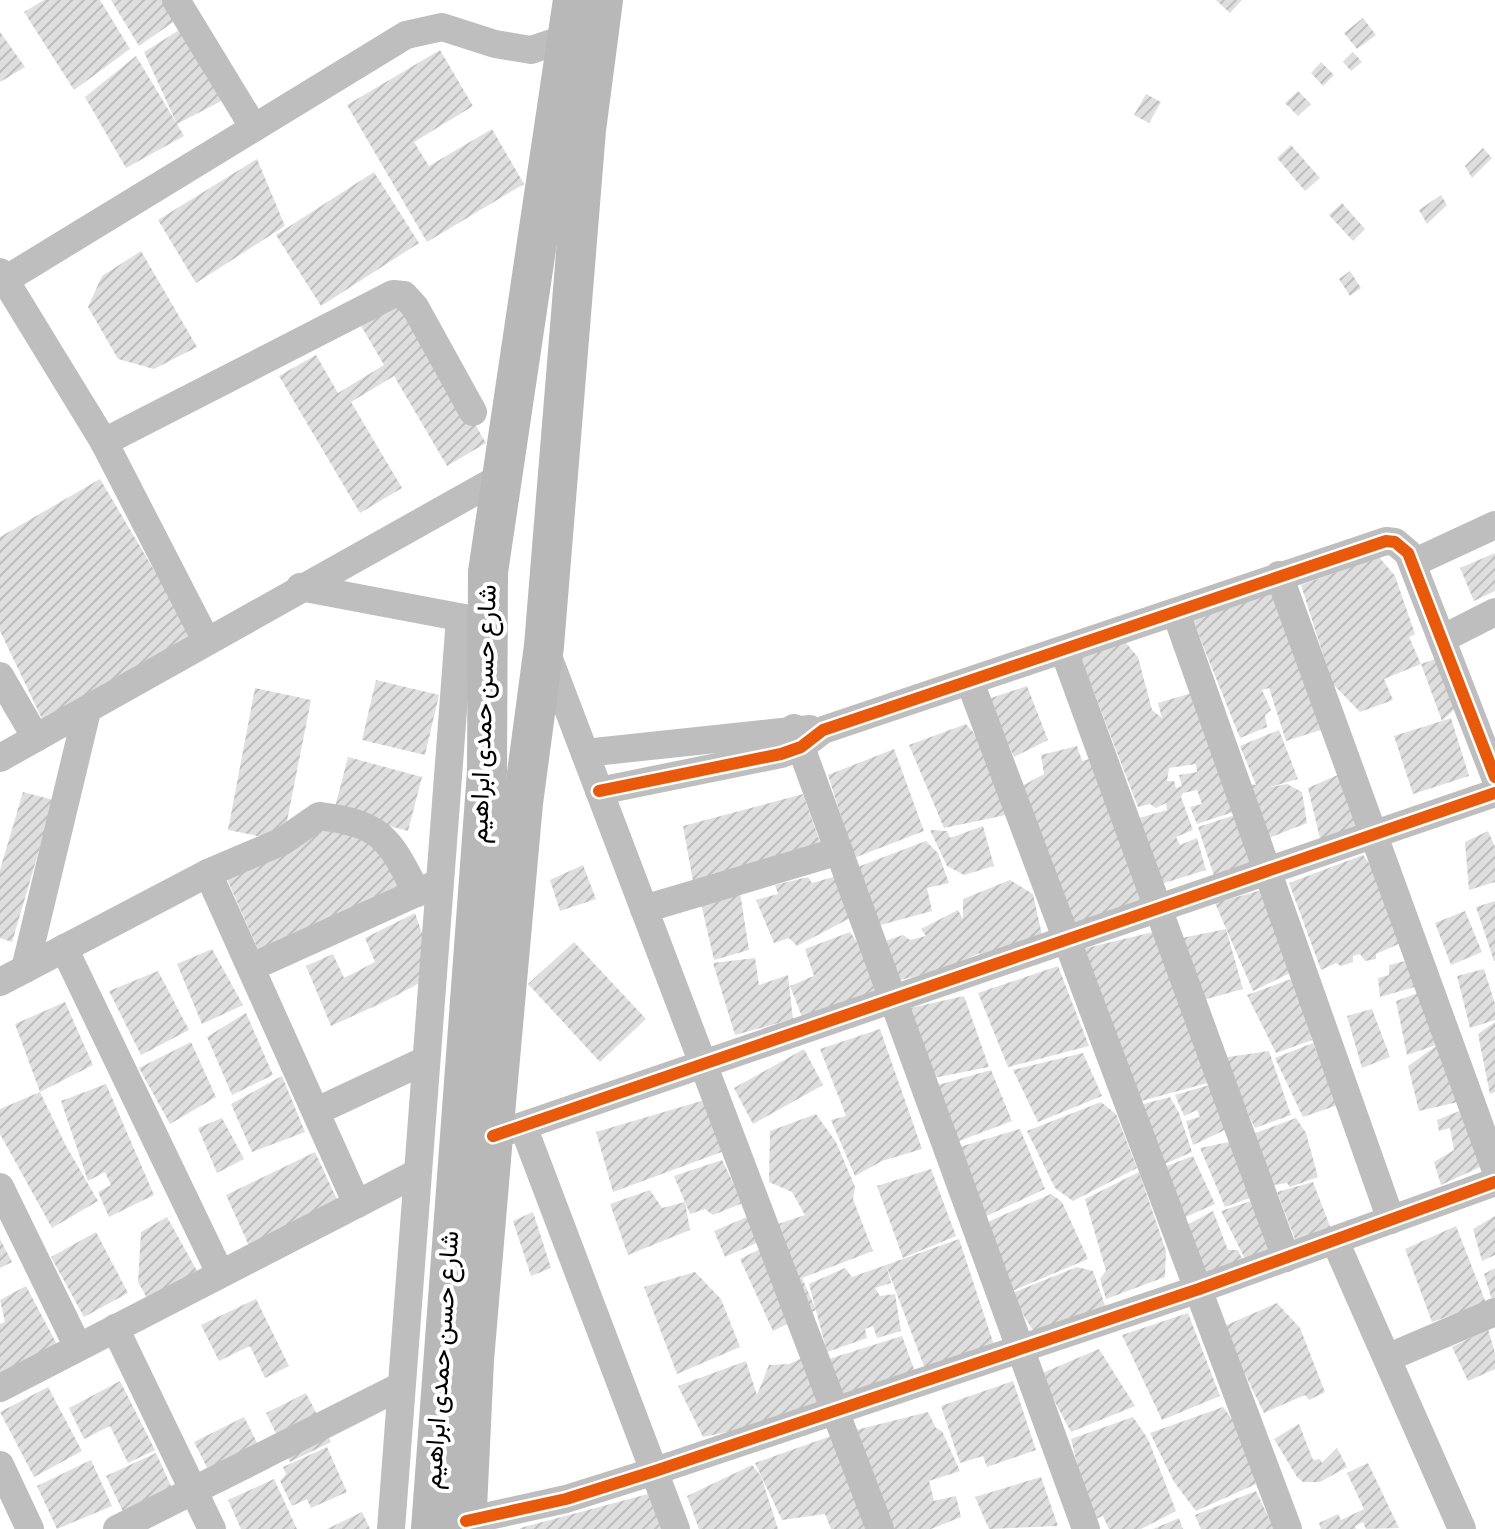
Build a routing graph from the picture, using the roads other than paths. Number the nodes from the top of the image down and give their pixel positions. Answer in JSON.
{"nodes":[{"id":1,"x":176,"y":0,"type":"edge"},
{"id":2,"x":603,"y":0,"type":"edge"},
{"id":3,"x":572,"y":18,"type":"edge"},
{"id":4,"x":254,"y":128,"type":"junction"},
{"id":5,"x":570,"y":129,"type":"junction"},
{"id":6,"x":2,"y":278,"type":"edge"},
{"id":7,"x":473,"y":412,"type":"dead end"},
{"id":8,"x":104,"y":442,"type":"junction"},
{"id":9,"x":501,"y":477,"type":"junction"},
{"id":10,"x":559,"y":483,"type":"junction"},
{"id":11,"x":1495,"y":525,"type":"edge"},
{"id":12,"x":1413,"y":563,"type":"junction"},
{"id":13,"x":1279,"y":575,"type":"junction"},
{"id":14,"x":300,"y":587,"type":"junction"},
{"id":15,"x":1495,"y":612,"type":"edge"},
{"id":16,"x":1176,"y":613,"type":"junction"},
{"id":17,"x":473,"y":620,"type":"junction"},
{"id":18,"x":1442,"y":639,"type":"junction"},
{"id":19,"x":206,"y":640,"type":"junction"},
{"id":20,"x":544,"y":646,"type":"junction"},
{"id":21,"x":1064,"y":651,"type":"junction"},
{"id":22,"x":0,"y":676,"type":"edge"},
{"id":23,"x":970,"y":682,"type":"junction"},
{"id":24,"x":87,"y":711,"type":"junction"},
{"id":25,"x":806,"y":735,"type":"junction"},
{"id":26,"x":1488,"y":736,"type":"edge"},
{"id":27,"x":36,"y":738,"type":"junction"},
{"id":28,"x":585,"y":753,"type":"junction"},
{"id":29,"x":0,"y":758,"type":"edge"},
{"id":30,"x":1495,"y":777,"type":"edge"},
{"id":31,"x":599,"y":791,"type":"junction"},
{"id":32,"x":1495,"y":793,"type":"edge"},
{"id":33,"x":1374,"y":835,"type":"junction"},
{"id":34,"x":839,"y":851,"type":"junction"},
{"id":35,"x":1268,"y":871,"type":"junction"},
{"id":36,"x":208,"y":873,"type":"junction"},
{"id":37,"x":428,"y":888,"type":"junction"},
{"id":38,"x":1159,"y":908,"type":"junction"},
{"id":39,"x":644,"y":909,"type":"junction"},
{"id":40,"x":1067,"y":940,"type":"junction"},
{"id":41,"x":64,"y":948,"type":"junction"},
{"id":42,"x":252,"y":967,"type":"junction"},
{"id":43,"x":12,"y":976,"type":"edge"},
{"id":44,"x":893,"y":999,"type":"junction"},
{"id":45,"x":426,"y":1060,"type":"junction"},
{"id":46,"x":704,"y":1065,"type":"junction"},
{"id":47,"x":317,"y":1111,"type":"junction"},
{"id":48,"x":508,"y":1131,"type":"junction"},
{"id":49,"x":1495,"y":1168,"type":"edge"},
{"id":50,"x":417,"y":1173,"type":"junction"},
{"id":51,"x":1495,"y":1182,"type":"edge"},
{"id":52,"x":0,"y":1187,"type":"edge"},
{"id":53,"x":357,"y":1204,"type":"junction"},
{"id":54,"x":1391,"y":1220,"type":"junction"},
{"id":55,"x":1335,"y":1241,"type":"junction"},
{"id":56,"x":1286,"y":1258,"type":"junction"},
{"id":57,"x":220,"y":1273,"type":"junction"},
{"id":58,"x":1199,"y":1289,"type":"junction"},
{"id":59,"x":1495,"y":1312,"type":"edge"},
{"id":60,"x":115,"y":1328,"type":"junction"},
{"id":61,"x":78,"y":1347,"type":"junction"},
{"id":62,"x":1021,"y":1349,"type":"junction"},
{"id":63,"x":1387,"y":1358,"type":"junction"},
{"id":64,"x":401,"y":1386,"type":"junction"},
{"id":65,"x":0,"y":1388,"type":"edge"},
{"id":66,"x":835,"y":1412,"type":"junction"},
{"id":67,"x":0,"y":1465,"type":"edge"},
{"id":68,"x":655,"y":1471,"type":"junction"},
{"id":69,"x":193,"y":1490,"type":"junction"},
{"id":70,"x":454,"y":1526,"type":"edge"},
{"id":71,"x":30,"y":1529,"type":"edge"},
{"id":72,"x":117,"y":1529,"type":"edge"},
{"id":73,"x":212,"y":1529,"type":"edge"},
{"id":74,"x":391,"y":1529,"type":"edge"},
{"id":75,"x":676,"y":1529,"type":"edge"},
{"id":76,"x":880,"y":1529,"type":"edge"},
{"id":77,"x":1086,"y":1529,"type":"edge"},
{"id":78,"x":1288,"y":1529,"type":"edge"},
{"id":79,"x":1462,"y":1529,"type":"edge"}],
"edges":[{"from":1,"to":4,"type":"street"},
{"from":2,"to":5,"type":"main road","name":"شارع حسن حمدى ابراهيم"},
{"from":3,"to":4,"type":"street"},
{"from":3,"to":5,"type":"main road","name":"شارع حسن حمدى ابراهيم"},
{"from":4,"to":6,"type":"street"},
{"from":5,"to":9,"type":"main road","name":"شارع حسن حمدى ابراهيم"},
{"from":5,"to":10,"type":"main road","name":"شارع حسن حمدى ابراهيم"},
{"from":6,"to":8,"type":"street"},
{"from":7,"to":8,"type":"street"},
{"from":8,"to":19,"type":"street"},
{"from":9,"to":10,"type":"main road"},
{"from":9,"to":14,"type":"street"},
{"from":9,"to":17,"type":"main road","name":"شارع حسن حمدى ابراهيم"},
{"from":10,"to":20,"type":"main road","name":"شارع حسن حمدى ابراهيم"},
{"from":11,"to":12,"type":"street"},
{"from":12,"to":13,"type":"street"},
{"from":12,"to":18,"type":"street"},
{"from":13,"to":16,"type":"street"},
{"from":13,"to":33,"type":"street"},
{"from":14,"to":17,"type":"street"},
{"from":14,"to":19,"type":"street"},
{"from":15,"to":18,"type":"street"},
{"from":16,"to":21,"type":"street"},
{"from":16,"to":35,"type":"street"},
{"from":17,"to":37,"type":"street"},
{"from":17,"to":70,"type":"main road","name":"شارع حسن حمدى ابراهيم"},
{"from":18,"to":26,"type":"street"},
{"from":19,"to":24,"type":"street"},
{"from":20,"to":28,"type":"street"},
{"from":20,"to":48,"type":"main road","name":"شارع حسن حمدى ابراهيم"},
{"from":21,"to":23,"type":"street"},
{"from":21,"to":38,"type":"street"},
{"from":22,"to":27,"type":"street"},
{"from":23,"to":25,"type":"street"},
{"from":23,"to":40,"type":"street"},
{"from":24,"to":27,"type":"street"},
{"from":24,"to":43,"type":"street"},
{"from":25,"to":28,"type":"street"},
{"from":25,"to":31,"type":"street"},
{"from":25,"to":34,"type":"street"},
{"from":26,"to":30,"type":"street"},
{"from":27,"to":29,"type":"street"},
{"from":28,"to":31,"type":"street"},
{"from":31,"to":39,"type":"street"},
{"from":32,"to":33,"type":"street"},
{"from":33,"to":35,"type":"street"},
{"from":33,"to":49,"type":"street"},
{"from":34,"to":39,"type":"street"},
{"from":34,"to":44,"type":"street"},
{"from":35,"to":38,"type":"street"},
{"from":35,"to":54,"type":"street"},
{"from":36,"to":37,"type":"street"},
{"from":36,"to":41,"type":"street"},
{"from":36,"to":42,"type":"street"},
{"from":37,"to":42,"type":"street"},
{"from":37,"to":45,"type":"street"},
{"from":38,"to":40,"type":"street"},
{"from":38,"to":56,"type":"street"},
{"from":39,"to":46,"type":"street"},
{"from":40,"to":44,"type":"street"},
{"from":40,"to":58,"type":"street"},
{"from":41,"to":43,"type":"street"},
{"from":41,"to":57,"type":"street"},
{"from":42,"to":47,"type":"street"},
{"from":44,"to":46,"type":"street"},
{"from":44,"to":62,"type":"street"},
{"from":45,"to":47,"type":"street"},
{"from":45,"to":50,"type":"street"},
{"from":46,"to":48,"type":"street"},
{"from":46,"to":66,"type":"street"},
{"from":47,"to":53,"type":"street"},
{"from":48,"to":68,"type":"street"},
{"from":48,"to":70,"type":"main road","name":"شارع حسن حمدى ابراهيم"},
{"from":50,"to":53,"type":"street"},
{"from":50,"to":64,"type":"street"},
{"from":51,"to":54,"type":"street"},
{"from":52,"to":61,"type":"street"},
{"from":53,"to":57,"type":"street"},
{"from":54,"to":55,"type":"street"},
{"from":55,"to":56,"type":"street"},
{"from":55,"to":63,"type":"street"},
{"from":56,"to":58,"type":"street"},
{"from":57,"to":60,"type":"street"},
{"from":58,"to":62,"type":"street"},
{"from":58,"to":78,"type":"street"},
{"from":59,"to":63,"type":"street"},
{"from":60,"to":61,"type":"street"},
{"from":60,"to":69,"type":"street"},
{"from":61,"to":65,"type":"street"},
{"from":62,"to":66,"type":"street"},
{"from":62,"to":77,"type":"street"},
{"from":63,"to":79,"type":"street"},
{"from":64,"to":69,"type":"street"},
{"from":64,"to":74,"type":"street"},
{"from":66,"to":68,"type":"street"},
{"from":66,"to":76,"type":"street"},
{"from":67,"to":71,"type":"street"},
{"from":68,"to":70,"type":"street"},
{"from":68,"to":75,"type":"street"},
{"from":69,"to":72,"type":"street"},
{"from":69,"to":73,"type":"street"}]}
